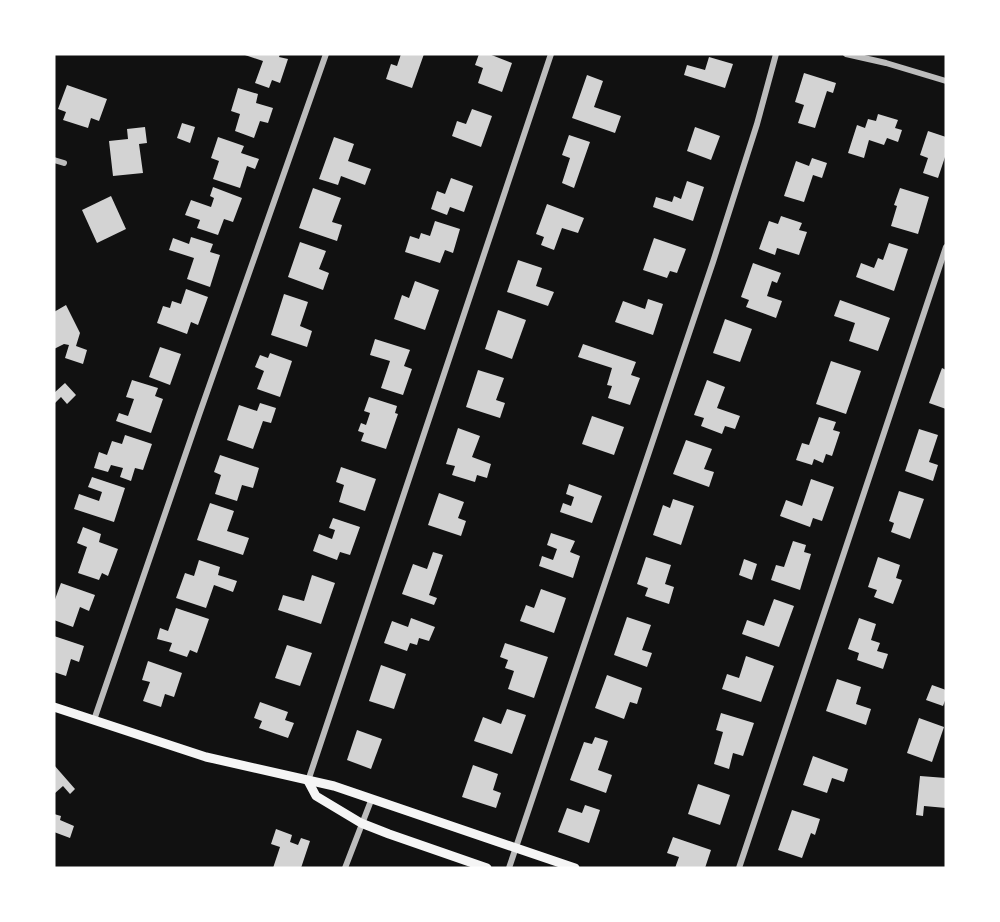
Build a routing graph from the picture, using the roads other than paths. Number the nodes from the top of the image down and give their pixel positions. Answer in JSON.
{"nodes":[{"id":1,"x":326,"y":54,"type":"edge"},
{"id":2,"x":551,"y":54,"type":"edge"},
{"id":3,"x":776,"y":54,"type":"edge"},
{"id":4,"x":846,"y":54,"type":"edge"},
{"id":5,"x":946,"y":81,"type":"edge"},
{"id":6,"x":54,"y":160,"type":"edge"},
{"id":7,"x":64,"y":163,"type":"dead end"},
{"id":8,"x":946,"y":248,"type":"edge"},
{"id":9,"x":54,"y":707,"type":"edge"},
{"id":10,"x":94,"y":720,"type":"junction"},
{"id":11,"x":308,"y":781,"type":"junction"},
{"id":12,"x":372,"y":798,"type":"junction"},
{"id":13,"x":362,"y":823,"type":"junction"},
{"id":14,"x":516,"y":847,"type":"junction"},
{"id":15,"x":345,"y":868,"type":"edge"},
{"id":16,"x":488,"y":868,"type":"edge"},
{"id":17,"x":509,"y":868,"type":"edge"},
{"id":18,"x":575,"y":868,"type":"edge"},
{"id":19,"x":739,"y":868,"type":"edge"}],
"edges":[{"from":1,"to":10,"type":"street"},
{"from":2,"to":11,"type":"street"},
{"from":3,"to":14,"type":"street"},
{"from":4,"to":5,"type":"street"},
{"from":6,"to":7,"type":"street"},
{"from":8,"to":19,"type":"street"},
{"from":9,"to":10,"type":"main road"},
{"from":10,"to":11,"type":"main road"},
{"from":11,"to":12,"type":"main road"},
{"from":11,"to":13,"type":"main road"},
{"from":12,"to":13,"type":"street"},
{"from":12,"to":14,"type":"main road"},
{"from":13,"to":15,"type":"street"},
{"from":13,"to":16,"type":"main road"},
{"from":14,"to":17,"type":"street"},
{"from":14,"to":18,"type":"main road"}]}
